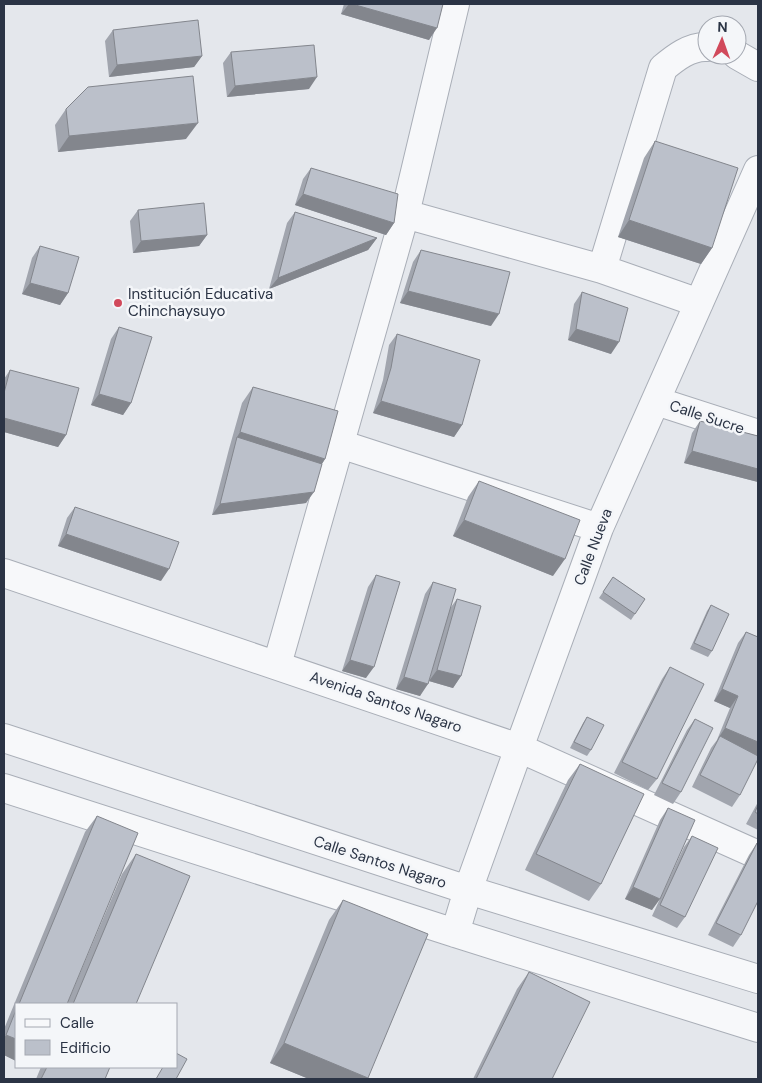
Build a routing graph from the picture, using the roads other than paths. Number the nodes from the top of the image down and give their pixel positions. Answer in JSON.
{"nodes":[{"id":1,"x":455,"y":4,"type":"edge"},
{"id":2,"x":697,"y":49,"type":"edge"},
{"id":3,"x":747,"y":61,"type":"edge"},
{"id":4,"x":758,"y":67,"type":"edge"},
{"id":5,"x":758,"y":170,"type":"edge"},
{"id":6,"x":405,"y":214,"type":"junction"},
{"id":7,"x":602,"y":269,"type":"junction"},
{"id":8,"x":699,"y":303,"type":"junction"},
{"id":9,"x":656,"y":401,"type":"junction"},
{"id":10,"x":758,"y":434,"type":"edge"},
{"id":11,"x":340,"y":444,"type":"junction"},
{"id":12,"x":599,"y":528,"type":"junction"},
{"id":13,"x":4,"y":573,"type":"edge"},
{"id":14,"x":277,"y":665,"type":"junction"},
{"id":15,"x":4,"y":738,"type":"edge"},
{"id":16,"x":519,"y":748,"type":"junction"},
{"id":17,"x":4,"y":788,"type":"edge"},
{"id":18,"x":758,"y":855,"type":"edge"},
{"id":19,"x":468,"y":890,"type":"junction"},
{"id":20,"x":455,"y":933,"type":"junction"},
{"id":21,"x":758,"y":979,"type":"edge"},
{"id":22,"x":758,"y":1028,"type":"edge"}],
"edges":[{"from":1,"to":6,"type":"street"},
{"from":2,"to":7,"type":"street"},
{"from":3,"to":4,"type":"street"},
{"from":5,"to":8,"type":"street","name":"Calle Nueva"},
{"from":6,"to":7,"type":"street"},
{"from":6,"to":11,"type":"street"},
{"from":7,"to":8,"type":"street"},
{"from":8,"to":9,"type":"street","name":"Calle Nueva"},
{"from":9,"to":10,"type":"street","name":"Calle Sucre"},
{"from":9,"to":12,"type":"street","name":"Calle Nueva"},
{"from":11,"to":12,"type":"street"},
{"from":11,"to":14,"type":"street"},
{"from":12,"to":16,"type":"street","name":"Calle Nueva"},
{"from":13,"to":14,"type":"street","name":"Avenida Santos Nagaro"},
{"from":14,"to":16,"type":"street","name":"Avenida Santos Nagaro"},
{"from":15,"to":19,"type":"street","name":"Calle Santos Nagaro"},
{"from":16,"to":18,"type":"street","name":"Avenida Santos Nagaro"},
{"from":16,"to":19,"type":"street","name":"Calle Nueva"},
{"from":17,"to":20,"type":"street"},
{"from":19,"to":20,"type":"street","name":"Calle Nueva"},
{"from":19,"to":21,"type":"street","name":"Calle Santos Nagaro"},
{"from":20,"to":22,"type":"street"}]}
